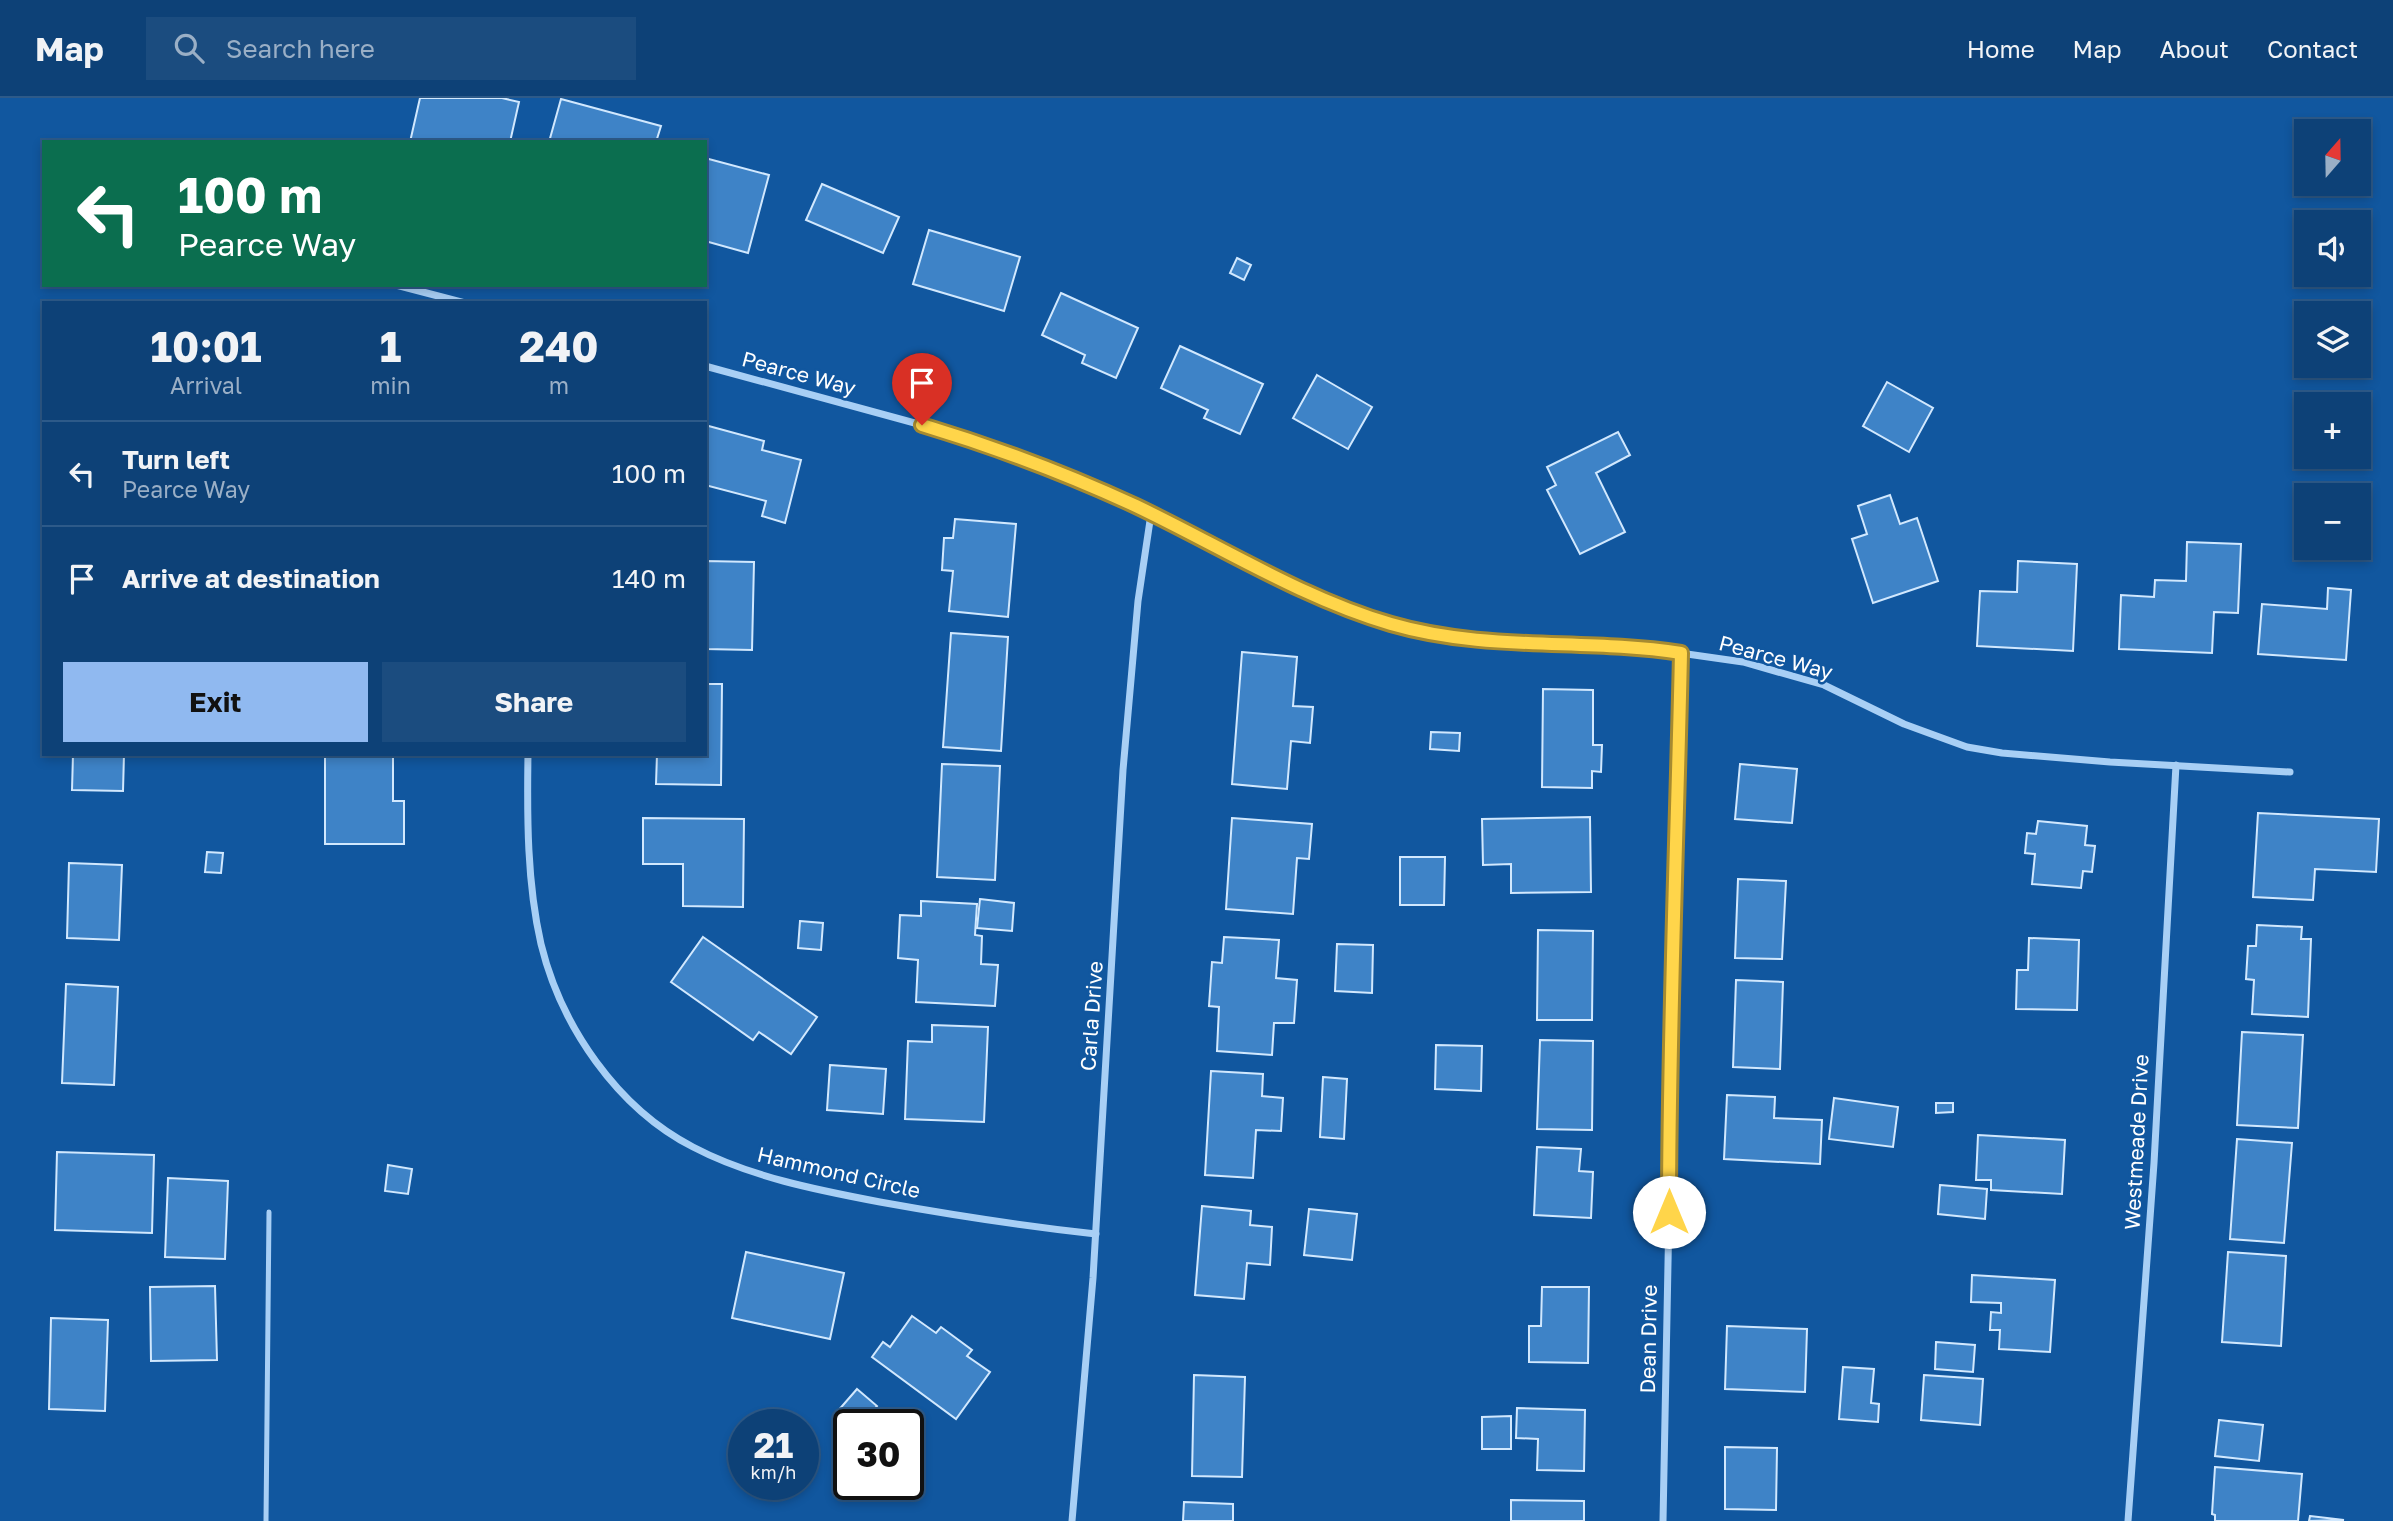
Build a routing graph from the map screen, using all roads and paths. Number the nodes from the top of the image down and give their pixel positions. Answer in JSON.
{"nodes":[{"id":1,"x":405,"y":287,"type":"edge"},
{"id":2,"x":457,"y":301,"type":"edge"},
{"id":3,"x":707,"y":367,"type":"edge"},
{"id":4,"x":1151,"y":514,"type":"junction"},
{"id":5,"x":1681,"y":653,"type":"junction"},
{"id":6,"x":528,"y":756,"type":"edge"},
{"id":7,"x":2176,"y":765,"type":"junction"},
{"id":8,"x":2290,"y":772,"type":"dead end"},
{"id":9,"x":270,"y":1212,"type":"dead end"},
{"id":10,"x":1096,"y":1234,"type":"junction"},
{"id":11,"x":267,"y":1521,"type":"edge"},
{"id":12,"x":1072,"y":1521,"type":"edge"},
{"id":13,"x":1663,"y":1521,"type":"edge"},
{"id":14,"x":2128,"y":1521,"type":"edge"}],
"edges":[{"from":1,"to":2,"type":"street"},
{"from":3,"to":4,"type":"street","name":"Pearce Way"},
{"from":4,"to":5,"type":"street","name":"Pearce Way"},
{"from":4,"to":10,"type":"street","name":"Carla Drive"},
{"from":5,"to":7,"type":"street","name":"Pearce Way"},
{"from":5,"to":13,"type":"street","name":"Dean Drive"},
{"from":6,"to":10,"type":"street","name":"Hammond Circle"},
{"from":7,"to":8,"type":"street","name":"Pearce Way"},
{"from":7,"to":14,"type":"street","name":"Westmeade Drive"},
{"from":9,"to":11,"type":"lane"},
{"from":10,"to":12,"type":"street","name":"Carla Drive"}]}
